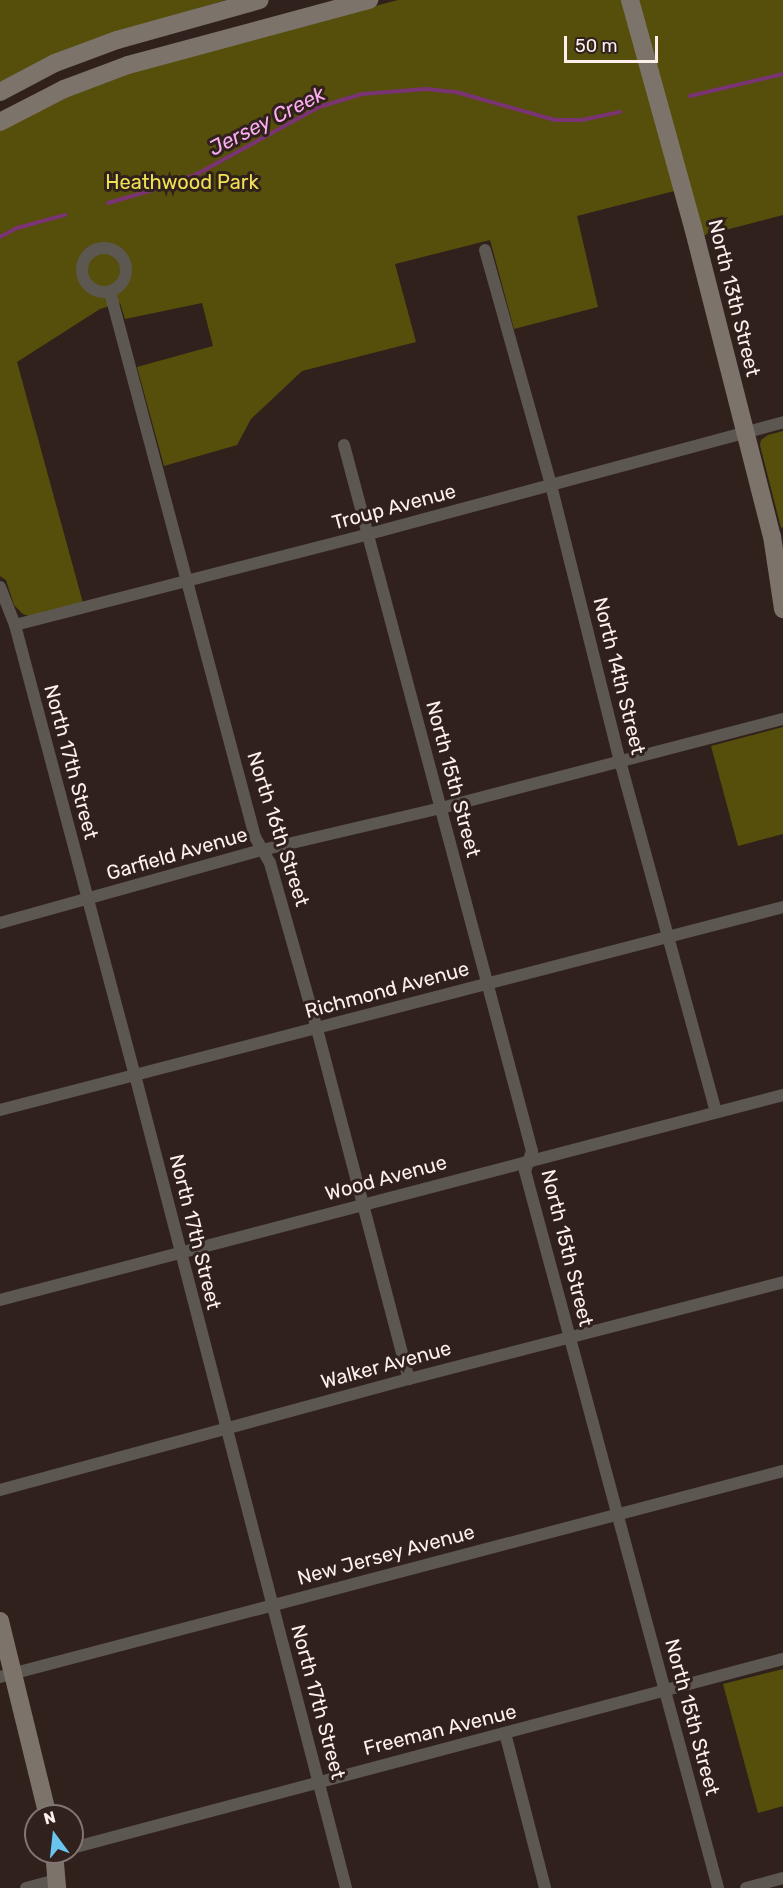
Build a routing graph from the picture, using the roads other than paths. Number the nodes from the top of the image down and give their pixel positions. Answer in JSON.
{"nodes":[{"id":1,"x":260,"y":0,"type":"edge"},
{"id":2,"x":369,"y":0,"type":"edge"},
{"id":3,"x":630,"y":0,"type":"edge"},
{"id":4,"x":0,"y":92,"type":"edge"},
{"id":5,"x":0,"y":122,"type":"edge"},
{"id":6,"x":485,"y":249,"type":"dead end"},
{"id":7,"x":110,"y":292,"type":"dead end"},
{"id":8,"x":783,"y":422,"type":"edge"},
{"id":9,"x":745,"y":432,"type":"junction"},
{"id":10,"x":344,"y":445,"type":"dead end"},
{"id":11,"x":551,"y":485,"type":"junction"},
{"id":12,"x":369,"y":534,"type":"junction"},
{"id":13,"x":187,"y":582,"type":"junction"},
{"id":14,"x":0,"y":587,"type":"edge"},
{"id":15,"x":783,"y":609,"type":"edge"},
{"id":16,"x":15,"y":625,"type":"junction"},
{"id":17,"x":783,"y":719,"type":"edge"},
{"id":18,"x":620,"y":761,"type":"junction"},
{"id":19,"x":441,"y":808,"type":"junction"},
{"id":20,"x":262,"y":850,"type":"junction"},
{"id":21,"x":87,"y":900,"type":"junction"},
{"id":22,"x":783,"y":907,"type":"edge"},
{"id":23,"x":0,"y":923,"type":"edge"},
{"id":24,"x":670,"y":936,"type":"junction"},
{"id":25,"x":488,"y":984,"type":"junction"},
{"id":26,"x":317,"y":1029,"type":"junction"},
{"id":27,"x":135,"y":1075,"type":"junction"},
{"id":28,"x":783,"y":1095,"type":"edge"},
{"id":29,"x":0,"y":1110,"type":"edge"},
{"id":30,"x":716,"y":1112,"type":"junction"},
{"id":31,"x":529,"y":1160,"type":"junction"},
{"id":32,"x":363,"y":1205,"type":"junction"},
{"id":33,"x":180,"y":1253,"type":"junction"},
{"id":34,"x":783,"y":1282,"type":"edge"},
{"id":35,"x":0,"y":1300,"type":"edge"},
{"id":36,"x":570,"y":1339,"type":"junction"},
{"id":37,"x":409,"y":1379,"type":"junction"},
{"id":38,"x":226,"y":1428,"type":"junction"},
{"id":39,"x":783,"y":1471,"type":"edge"},
{"id":40,"x":0,"y":1490,"type":"edge"},
{"id":41,"x":619,"y":1514,"type":"junction"},
{"id":42,"x":272,"y":1606,"type":"junction"},
{"id":43,"x":0,"y":1621,"type":"edge"},
{"id":44,"x":783,"y":1659,"type":"edge"},
{"id":45,"x":7,"y":1675,"type":"edge"},
{"id":46,"x":663,"y":1690,"type":"junction"},
{"id":47,"x":505,"y":1733,"type":"junction"},
{"id":48,"x":319,"y":1781,"type":"junction"},
{"id":49,"x":45,"y":1804,"type":"edge"},
{"id":50,"x":84,"y":1845,"type":"edge"},
{"id":51,"x":55,"y":1864,"type":"edge"},
{"id":52,"x":783,"y":1878,"type":"edge"},
{"id":53,"x":56,"y":1884,"type":"edge"},
{"id":54,"x":27,"y":1888,"type":"edge"},
{"id":55,"x":346,"y":1888,"type":"edge"},
{"id":56,"x":545,"y":1888,"type":"edge"},
{"id":57,"x":718,"y":1888,"type":"edge"},
{"id":58,"x":746,"y":1888,"type":"edge"}],
"edges":[{"from":1,"to":4,"type":"main road"},
{"from":2,"to":5,"type":"main road"},
{"from":3,"to":9,"type":"main road","name":"North 13th Street"},
{"from":6,"to":11,"type":"street","name":"North 14th Street"},
{"from":7,"to":13,"type":"street","name":"North 16th Street"},
{"from":8,"to":9,"type":"street","name":"Troup Avenue"},
{"from":9,"to":11,"type":"street","name":"Troup Avenue"},
{"from":9,"to":15,"type":"main road","name":"North 13th Street"},
{"from":10,"to":12,"type":"street","name":"North 15th Street"},
{"from":11,"to":12,"type":"street","name":"Troup Avenue"},
{"from":11,"to":18,"type":"street","name":"North 14th Street"},
{"from":12,"to":13,"type":"street","name":"Troup Avenue"},
{"from":12,"to":19,"type":"street","name":"North 15th Street"},
{"from":13,"to":16,"type":"street","name":"Troup Avenue"},
{"from":13,"to":20,"type":"street","name":"North 16th Street"},
{"from":14,"to":16,"type":"street","name":"North 17th Street"},
{"from":16,"to":21,"type":"street","name":"North 17th Street"},
{"from":17,"to":18,"type":"street","name":"Garfield Avenue"},
{"from":18,"to":19,"type":"street","name":"Garfield Avenue"},
{"from":18,"to":24,"type":"street","name":"North 14th Street"},
{"from":19,"to":20,"type":"street","name":"Garfield Avenue"},
{"from":19,"to":25,"type":"street","name":"North 15th Street"},
{"from":20,"to":21,"type":"street","name":"Garfield Avenue"},
{"from":20,"to":26,"type":"street","name":"North 16th Street"},
{"from":21,"to":23,"type":"street","name":"Garfield Avenue"},
{"from":21,"to":27,"type":"street","name":"North 17th Street"},
{"from":22,"to":24,"type":"street","name":"Richmond Avenue"},
{"from":24,"to":25,"type":"street","name":"Richmond Avenue"},
{"from":24,"to":30,"type":"street","name":"North 14th Street"},
{"from":25,"to":26,"type":"street","name":"Richmond Avenue"},
{"from":25,"to":31,"type":"street","name":"North 15th Street"},
{"from":26,"to":27,"type":"street","name":"Richmond Avenue"},
{"from":26,"to":32,"type":"street","name":"North 16th Street"},
{"from":27,"to":29,"type":"street","name":"Richmond Avenue"},
{"from":27,"to":33,"type":"street","name":"North 17th Street"},
{"from":28,"to":30,"type":"street","name":"Wood Avenue"},
{"from":30,"to":31,"type":"street","name":"Wood Avenue"},
{"from":31,"to":32,"type":"street","name":"Wood Avenue"},
{"from":31,"to":36,"type":"street","name":"North 15th Street"},
{"from":32,"to":33,"type":"street","name":"Wood Avenue"},
{"from":32,"to":37,"type":"street","name":"North 16th Street"},
{"from":33,"to":35,"type":"street","name":"Wood Avenue"},
{"from":33,"to":38,"type":"street","name":"North 17th Street"},
{"from":34,"to":36,"type":"street","name":"Walker Avenue"},
{"from":36,"to":37,"type":"street","name":"Walker Avenue"},
{"from":36,"to":41,"type":"street","name":"North 15th Street"},
{"from":37,"to":38,"type":"street","name":"Walker Avenue"},
{"from":38,"to":40,"type":"street","name":"Walker Avenue"},
{"from":38,"to":42,"type":"street","name":"North 17th Street"},
{"from":39,"to":41,"type":"street","name":"New Jersey Avenue"},
{"from":41,"to":42,"type":"street","name":"New Jersey Avenue"},
{"from":41,"to":46,"type":"street","name":"North 15th Street"},
{"from":42,"to":45,"type":"street","name":"New Jersey Avenue"},
{"from":42,"to":48,"type":"street","name":"North 17th Street"},
{"from":43,"to":45,"type":"main road"},
{"from":44,"to":46,"type":"street","name":"Freeman Avenue"},
{"from":45,"to":49,"type":"main road"},
{"from":46,"to":47,"type":"street","name":"Freeman Avenue"},
{"from":46,"to":57,"type":"street","name":"North 15th Street"},
{"from":47,"to":48,"type":"street","name":"Freeman Avenue"},
{"from":47,"to":56,"type":"street"},
{"from":48,"to":50,"type":"street","name":"Freeman Avenue"},
{"from":48,"to":55,"type":"street","name":"North 17th Street"},
{"from":51,"to":53,"type":"main road"},
{"from":52,"to":58,"type":"street"},
{"from":53,"to":54,"type":"street"}]}
